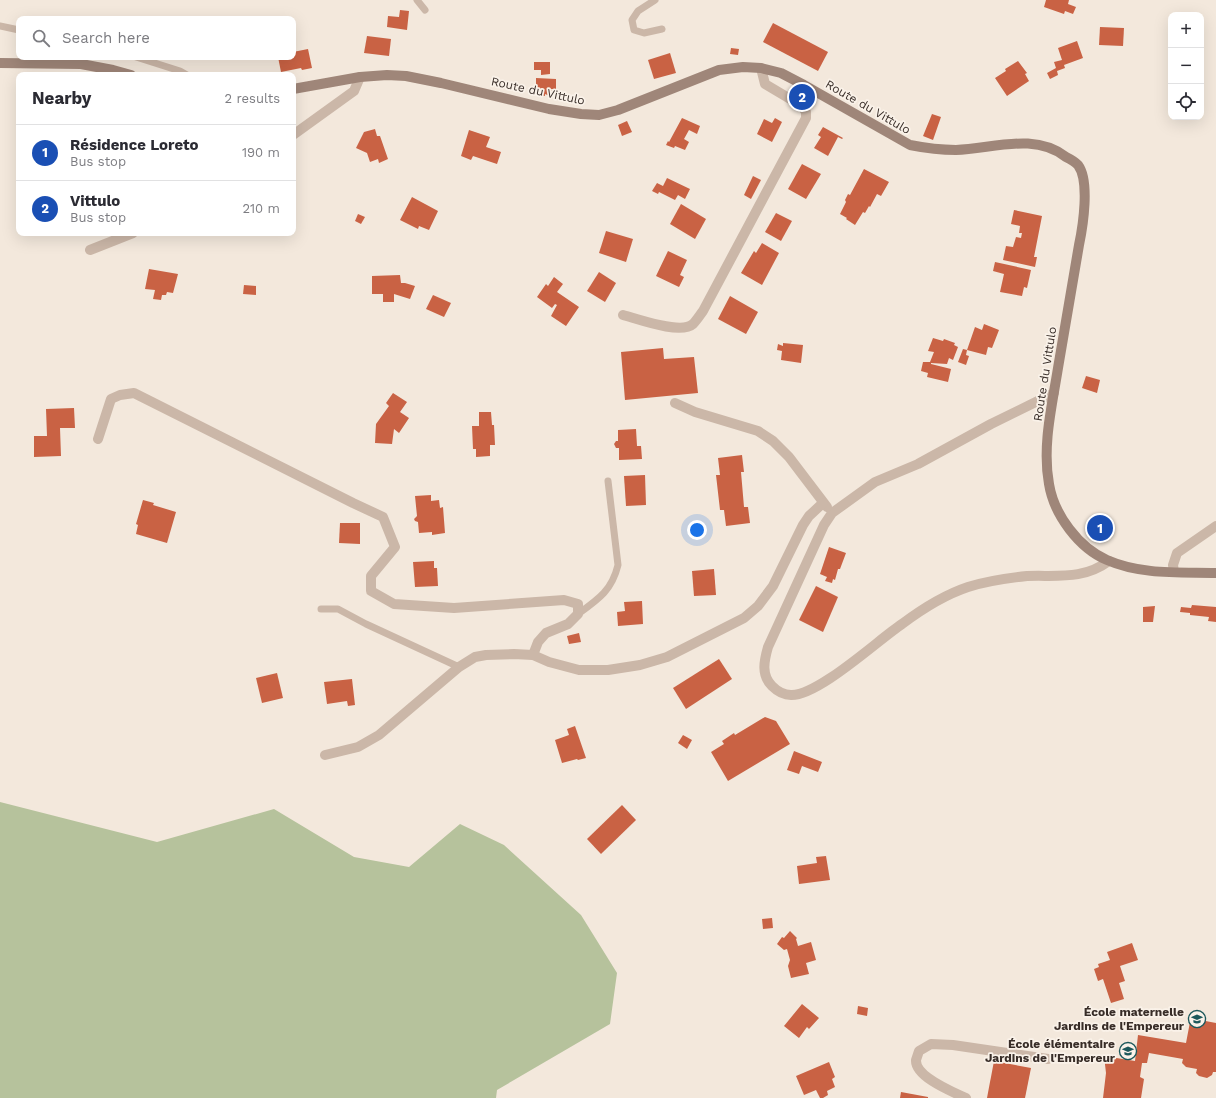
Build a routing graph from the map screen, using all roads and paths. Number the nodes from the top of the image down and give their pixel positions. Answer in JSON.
{"nodes":[{"id":1,"x":418,"y":0,"type":"edge"},
{"id":2,"x":655,"y":0,"type":"edge"},
{"id":3,"x":425,"y":10,"type":"dead end"},
{"id":4,"x":0,"y":26,"type":"edge"},
{"id":5,"x":16,"y":29,"type":"edge"},
{"id":6,"x":662,"y":29,"type":"dead end"},
{"id":7,"x":145,"y":60,"type":"edge"},
{"id":8,"x":0,"y":63,"type":"edge"},
{"id":9,"x":761,"y":68,"type":"junction"},
{"id":10,"x":120,"y":72,"type":"edge"},
{"id":11,"x":182,"y":72,"type":"edge"},
{"id":12,"x":360,"y":77,"type":"junction"},
{"id":13,"x":296,"y":88,"type":"edge"},
{"id":14,"x":296,"y":133,"type":"edge"},
{"id":15,"x":125,"y":236,"type":"edge"},
{"id":16,"x":90,"y":250,"type":"dead end"},
{"id":17,"x":623,"y":315,"type":"dead end"},
{"id":18,"x":1054,"y":393,"type":"junction"},
{"id":19,"x":675,"y":403,"type":"dead end"},
{"id":20,"x":98,"y":439,"type":"dead end"},
{"id":21,"x":608,"y":481,"type":"dead end"},
{"id":22,"x":823,"y":503,"type":"junction"},
{"id":23,"x":832,"y":513,"type":"junction"},
{"id":24,"x":1216,"y":526,"type":"edge"},
{"id":25,"x":1109,"y":561,"type":"junction"},
{"id":26,"x":1174,"y":572,"type":"junction"},
{"id":27,"x":1216,"y":573,"type":"edge"},
{"id":28,"x":321,"y":609,"type":"dead end"},
{"id":29,"x":578,"y":614,"type":"junction"},
{"id":30,"x":534,"y":655,"type":"junction"},
{"id":31,"x":459,"y":667,"type":"junction"},
{"id":32,"x":325,"y":755,"type":"dead end"},
{"id":33,"x":1048,"y":1059,"type":"dead end"},
{"id":34,"x":966,"y":1098,"type":"edge"}],
"edges":[{"from":1,"to":3,"type":"lane"},
{"from":2,"to":6,"type":"lane"},
{"from":4,"to":5,"type":"lane"},
{"from":7,"to":11,"type":"lane"},
{"from":8,"to":10,"type":"street"},
{"from":9,"to":12,"type":"street","name":"Route du Vittulo"},
{"from":9,"to":17,"type":"street"},
{"from":9,"to":18,"type":"street","name":"Route du Vittulo"},
{"from":12,"to":13,"type":"street","name":"Route du Vittulo"},
{"from":12,"to":14,"type":"street"},
{"from":15,"to":16,"type":"street"},
{"from":18,"to":23,"type":"street"},
{"from":18,"to":25,"type":"street","name":"Route du Vittulo"},
{"from":19,"to":22,"type":"street"},
{"from":20,"to":29,"type":"street"},
{"from":21,"to":29,"type":"lane"},
{"from":22,"to":23,"type":"street"},
{"from":22,"to":30,"type":"street"},
{"from":23,"to":25,"type":"street"},
{"from":24,"to":26,"type":"street"},
{"from":25,"to":26,"type":"street","name":"Route du Vittulo"},
{"from":26,"to":27,"type":"street","name":"Route du Vittulo"},
{"from":28,"to":31,"type":"lane"},
{"from":29,"to":30,"type":"street"},
{"from":30,"to":31,"type":"street"},
{"from":31,"to":32,"type":"street"},
{"from":33,"to":34,"type":"street"}]}
